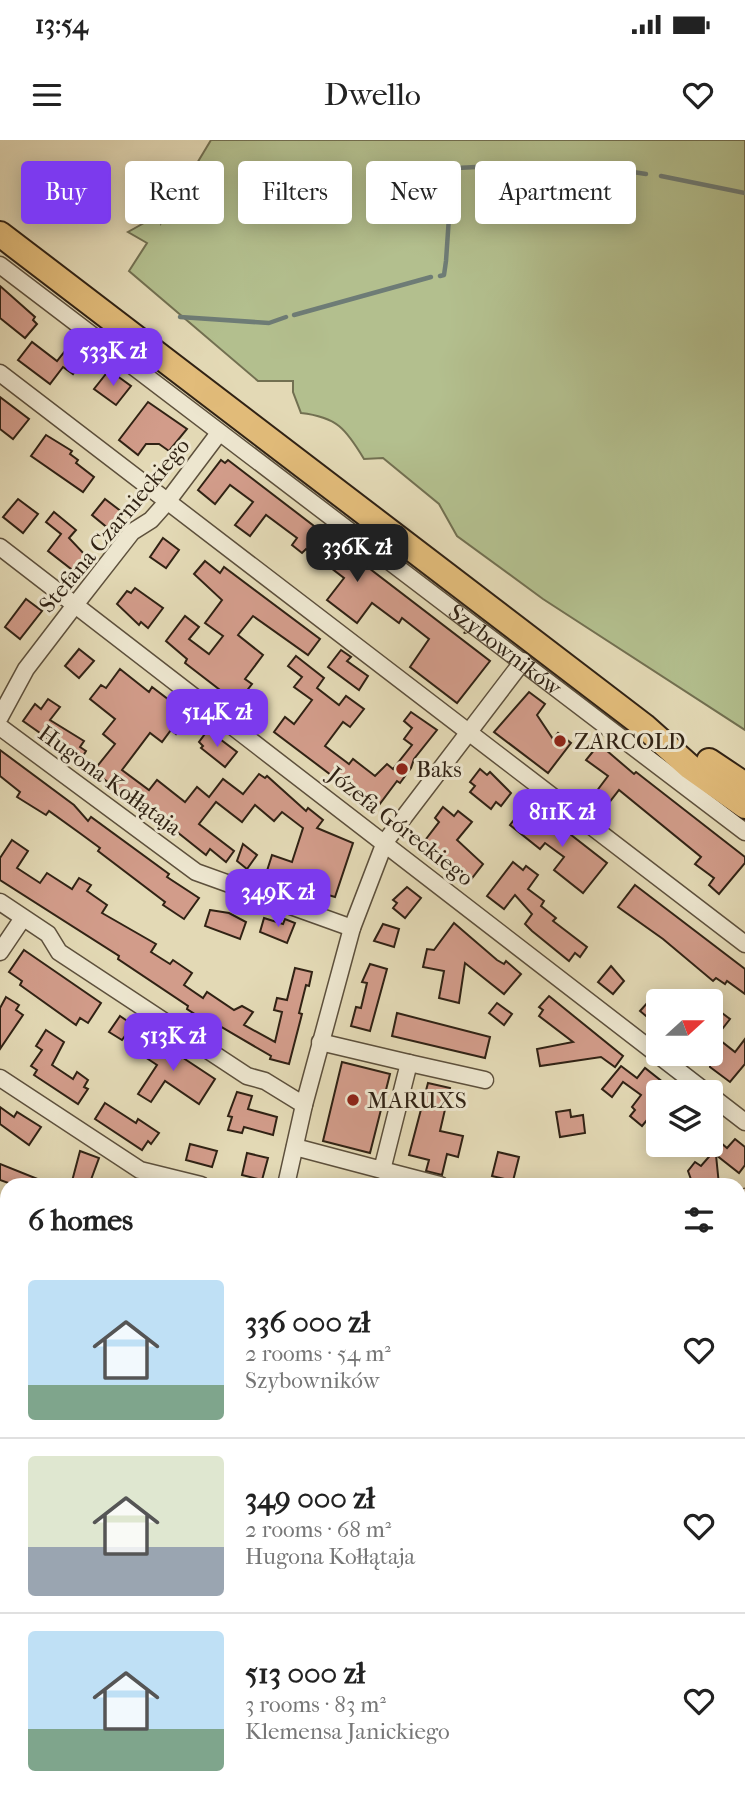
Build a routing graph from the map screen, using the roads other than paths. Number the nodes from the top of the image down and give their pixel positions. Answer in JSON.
{"nodes":[{"id":1,"x":0,"y":234,"type":"edge"},
{"id":2,"x":0,"y":265,"type":"edge"},
{"id":3,"x":0,"y":373,"type":"edge"},
{"id":4,"x":219,"y":433,"type":"junction"},
{"id":5,"x":167,"y":502,"type":"junction"},
{"id":6,"x":0,"y":547,"type":"edge"},
{"id":7,"x":75,"y":605,"type":"junction"},
{"id":8,"x":523,"y":661,"type":"junction"},
{"id":9,"x":0,"y":717,"type":"edge"},
{"id":10,"x":644,"y":726,"type":"junction"},
{"id":11,"x":0,"y":727,"type":"edge"},
{"id":12,"x":469,"y":731,"type":"junction"},
{"id":13,"x":745,"y":785,"type":"edge"},
{"id":14,"x":745,"y":806,"type":"edge"},
{"id":15,"x":745,"y":832,"type":"edge"},
{"id":16,"x":385,"y":842,"type":"junction"},
{"id":17,"x":0,"y":902,"type":"edge"},
{"id":18,"x":23,"y":918,"type":"junction"},
{"id":19,"x":352,"y":928,"type":"junction"},
{"id":20,"x":745,"y":944,"type":"edge"},
{"id":21,"x":0,"y":952,"type":"edge"},
{"id":22,"x":320,"y":1042,"type":"junction"},
{"id":23,"x":409,"y":1063,"type":"junction"},
{"id":24,"x":0,"y":1078,"type":"edge"},
{"id":25,"x":485,"y":1080,"type":"dead end"},
{"id":26,"x":690,"y":1080,"type":"edge"},
{"id":27,"x":304,"y":1105,"type":"junction"},
{"id":28,"x":723,"y":1105,"type":"edge"},
{"id":29,"x":745,"y":1122,"type":"edge"},
{"id":30,"x":295,"y":1147,"type":"junction"},
{"id":31,"x":382,"y":1170,"type":"junction"},
{"id":32,"x":173,"y":1178,"type":"edge"},
{"id":33,"x":288,"y":1178,"type":"edge"},
{"id":34,"x":413,"y":1178,"type":"edge"}],
"edges":[{"from":1,"to":10,"type":"main road","name":"Szybowników"},
{"from":2,"to":4,"type":"street","name":"Szybowników"},
{"from":3,"to":5,"type":"street"},
{"from":4,"to":5,"type":"street","name":"Stefana Czarnieckiego"},
{"from":4,"to":8,"type":"street","name":"Szybowników"},
{"from":5,"to":7,"type":"street","name":"Stefana Czarnieckiego"},
{"from":5,"to":12,"type":"street"},
{"from":6,"to":7,"type":"street","name":"Józefa Góreckiego"},
{"from":7,"to":9,"type":"street","name":"Stefana Czarnieckiego"},
{"from":7,"to":16,"type":"street","name":"Józefa Góreckiego"},
{"from":8,"to":12,"type":"street"},
{"from":8,"to":15,"type":"street","name":"Szybowników"},
{"from":10,"to":13,"type":"main road","name":"Szybowników"},
{"from":10,"to":14,"type":"main road","name":"Szybowników"},
{"from":11,"to":19,"type":"street","name":"Hugona Kołłątaja"},
{"from":12,"to":16,"type":"street"},
{"from":12,"to":20,"type":"street"},
{"from":16,"to":19,"type":"street"},
{"from":16,"to":26,"type":"street","name":"Józefa Góreckiego"},
{"from":17,"to":18,"type":"street"},
{"from":18,"to":21,"type":"street"},
{"from":18,"to":27,"type":"street"},
{"from":19,"to":22,"type":"street"},
{"from":22,"to":23,"type":"street"},
{"from":22,"to":27,"type":"street"},
{"from":23,"to":25,"type":"street"},
{"from":23,"to":31,"type":"street"},
{"from":24,"to":32,"type":"street"},
{"from":27,"to":30,"type":"street"},
{"from":28,"to":29,"type":"street","name":"Józefa Góreckiego"},
{"from":30,"to":31,"type":"street"},
{"from":30,"to":33,"type":"street"},
{"from":31,"to":34,"type":"street"}]}
